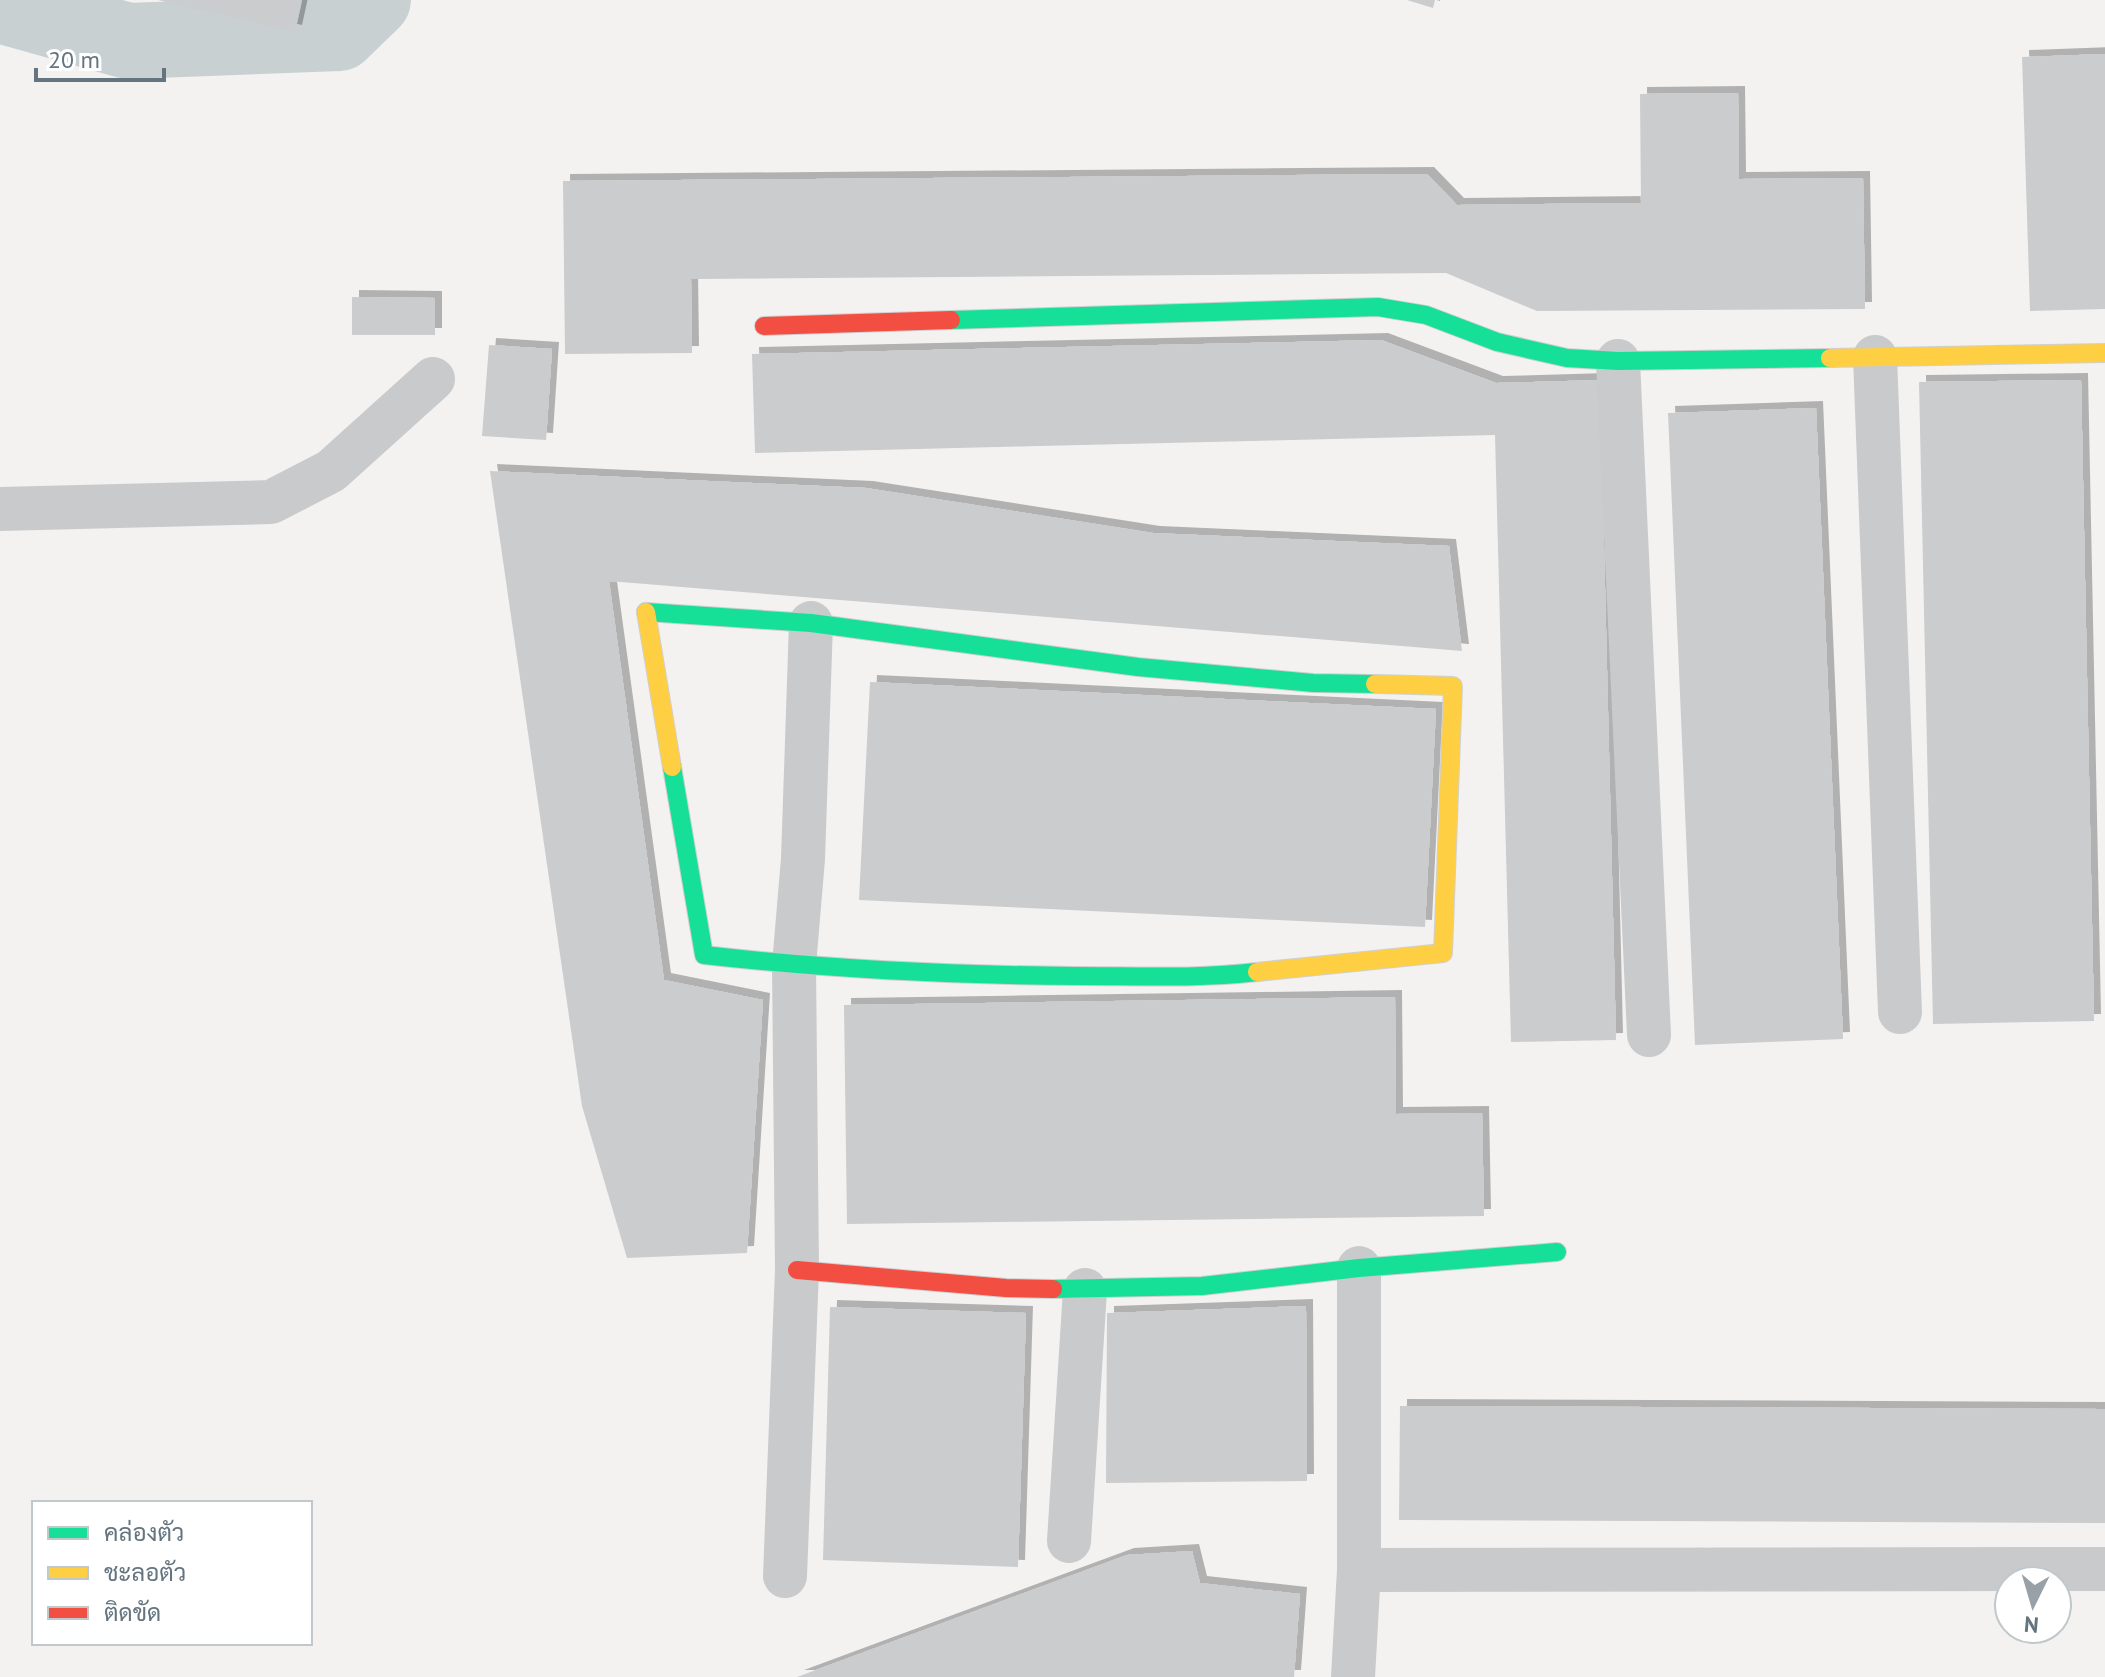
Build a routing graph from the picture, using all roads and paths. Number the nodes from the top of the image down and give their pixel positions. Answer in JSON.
{"nodes":[{"id":1,"x":764,"y":326,"type":"dead end"},
{"id":2,"x":2105,"y":353,"type":"edge"},
{"id":3,"x":1875,"y":357,"type":"junction"},
{"id":4,"x":1618,"y":361,"type":"junction"},
{"id":5,"x":433,"y":379,"type":"dead end"},
{"id":6,"x":0,"y":509,"type":"edge"},
{"id":7,"x":811,"y":623,"type":"junction"},
{"id":8,"x":794,"y":965,"type":"junction"},
{"id":9,"x":1900,"y":1012,"type":"dead end"},
{"id":10,"x":1649,"y":1035,"type":"dead end"},
{"id":11,"x":1557,"y":1252,"type":"dead end"},
{"id":12,"x":1359,"y":1268,"type":"junction"},
{"id":13,"x":797,"y":1270,"type":"junction"},
{"id":14,"x":1085,"y":1290,"type":"junction"},
{"id":15,"x":1069,"y":1541,"type":"dead end"},
{"id":16,"x":2105,"y":1569,"type":"edge"},
{"id":17,"x":1359,"y":1570,"type":"junction"},
{"id":18,"x":785,"y":1576,"type":"dead end"},
{"id":19,"x":1353,"y":1677,"type":"edge"}],
"edges":[{"from":1,"to":4,"type":"street"},
{"from":2,"to":3,"type":"street"},
{"from":3,"to":4,"type":"street"},
{"from":3,"to":9,"type":"street"},
{"from":4,"to":10,"type":"street"},
{"from":5,"to":6,"type":"street"},
{"from":7,"to":8,"type":"street"},
{"from":7,"to":8,"type":"street"},
{"from":7,"to":8,"type":"street"},
{"from":8,"to":13,"type":"street"},
{"from":11,"to":12,"type":"street"},
{"from":12,"to":14,"type":"street"},
{"from":12,"to":17,"type":"street"},
{"from":13,"to":14,"type":"street"},
{"from":13,"to":18,"type":"street"},
{"from":14,"to":15,"type":"street"},
{"from":16,"to":17,"type":"street"},
{"from":17,"to":19,"type":"street"}]}
